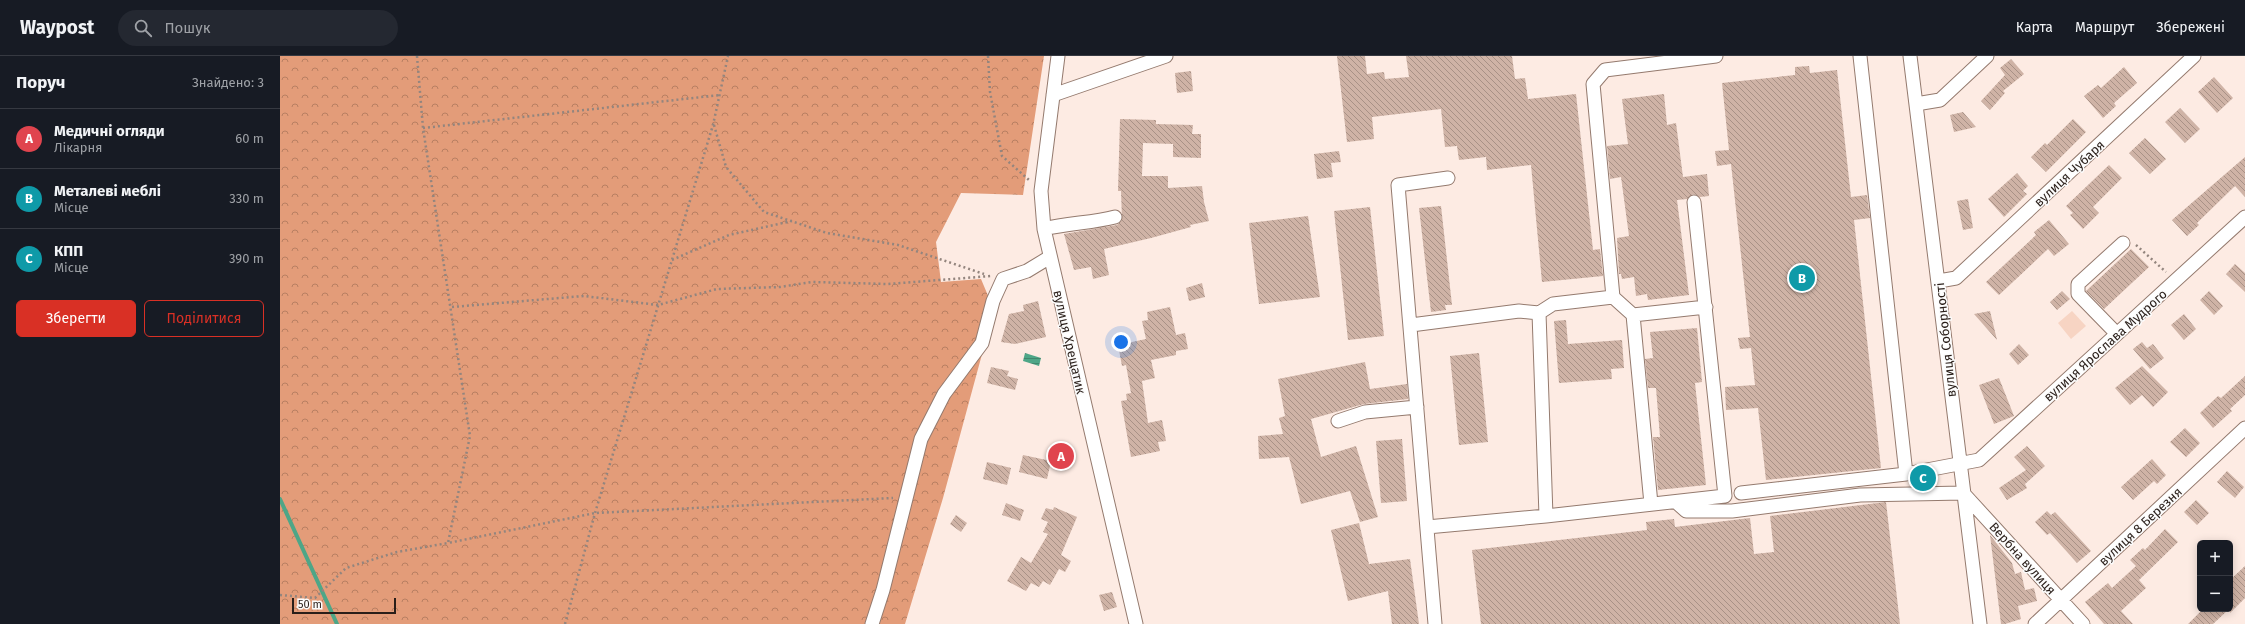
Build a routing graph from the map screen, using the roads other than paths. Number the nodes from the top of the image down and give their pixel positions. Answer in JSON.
{"nodes":[{"id":1,"x":1058,"y":56,"type":"edge"},
{"id":2,"x":1166,"y":56,"type":"edge"},
{"id":3,"x":1716,"y":56,"type":"edge"},
{"id":4,"x":1860,"y":56,"type":"edge"},
{"id":5,"x":1910,"y":56,"type":"edge"},
{"id":6,"x":1987,"y":56,"type":"edge"},
{"id":7,"x":2194,"y":56,"type":"edge"},
{"id":8,"x":1053,"y":95,"type":"junction"},
{"id":9,"x":1916,"y":104,"type":"junction"},
{"id":10,"x":1448,"y":178,"type":"dead end"},
{"id":11,"x":1694,"y":202,"type":"dead end"},
{"id":12,"x":1115,"y":217,"type":"dead end"},
{"id":13,"x":2245,"y":217,"type":"edge"},
{"id":14,"x":1044,"y":229,"type":"junction"},
{"id":15,"x":2123,"y":243,"type":"road end"},
{"id":16,"x":1050,"y":256,"type":"junction"},
{"id":17,"x":1939,"y":281,"type":"junction"},
{"id":18,"x":1613,"y":297,"type":"junction"},
{"id":19,"x":1706,"y":307,"type":"junction"},
{"id":20,"x":1539,"y":313,"type":"junction"},
{"id":21,"x":1633,"y":315,"type":"junction"},
{"id":22,"x":1411,"y":325,"type":"junction"},
{"id":23,"x":2117,"y":334,"type":"junction"},
{"id":24,"x":1417,"y":407,"type":"junction"},
{"id":25,"x":1338,"y":422,"type":"dead end"},
{"id":26,"x":2245,"y":428,"type":"edge"},
{"id":27,"x":1959,"y":464,"type":"junction"},
{"id":28,"x":1906,"y":474,"type":"junction"},
{"id":29,"x":1742,"y":493,"type":"dead end"},
{"id":30,"x":1963,"y":493,"type":"junction"},
{"id":31,"x":1676,"y":502,"type":"junction"},
{"id":32,"x":1651,"y":504,"type":"junction"},
{"id":33,"x":1546,"y":516,"type":"junction"},
{"id":34,"x":1427,"y":527,"type":"junction"},
{"id":35,"x":2061,"y":600,"type":"junction"},
{"id":36,"x":872,"y":624,"type":"edge"},
{"id":37,"x":1136,"y":624,"type":"edge"},
{"id":38,"x":1435,"y":624,"type":"edge"},
{"id":39,"x":1980,"y":624,"type":"edge"},
{"id":40,"x":2035,"y":624,"type":"edge"},
{"id":41,"x":2083,"y":624,"type":"edge"}],
"edges":[{"from":1,"to":8,"type":"street","name":"вулиця Хрещатик"},
{"from":2,"to":8,"type":"street"},
{"from":3,"to":18,"type":"street"},
{"from":4,"to":28,"type":"street"},
{"from":5,"to":9,"type":"street","name":"вулиця Соборності"},
{"from":6,"to":9,"type":"street"},
{"from":7,"to":17,"type":"street","name":"вулиця Чубаря"},
{"from":8,"to":14,"type":"street","name":"вулиця Хрещатик"},
{"from":9,"to":17,"type":"street","name":"вулиця Соборності"},
{"from":10,"to":22,"type":"street"},
{"from":11,"to":19,"type":"street"},
{"from":12,"to":14,"type":"street"},
{"from":13,"to":23,"type":"street","name":"вулиця Ярослава Мудрого"},
{"from":14,"to":16,"type":"street","name":"вулиця Хрещатик"},
{"from":15,"to":23,"type":"street"},
{"from":16,"to":36,"type":"street"},
{"from":16,"to":37,"type":"street","name":"вулиця Хрещатик"},
{"from":17,"to":27,"type":"street","name":"вулиця Соборності"},
{"from":18,"to":20,"type":"street"},
{"from":18,"to":21,"type":"street"},
{"from":19,"to":21,"type":"street"},
{"from":19,"to":31,"type":"street"},
{"from":20,"to":22,"type":"street"},
{"from":20,"to":33,"type":"street"},
{"from":21,"to":32,"type":"street"},
{"from":22,"to":24,"type":"street"},
{"from":23,"to":27,"type":"street","name":"вулиця Ярослава Мудрого"},
{"from":24,"to":25,"type":"street"},
{"from":24,"to":34,"type":"street"},
{"from":26,"to":35,"type":"street","name":"вулиця 8 Березня"},
{"from":27,"to":28,"type":"street","name":"вулиця Ярослава Мудрого"},
{"from":27,"to":30,"type":"street","name":"вулиця Соборності"},
{"from":28,"to":29,"type":"street","name":"вулиця Ярослава Мудрого"},
{"from":30,"to":31,"type":"street"},
{"from":30,"to":35,"type":"street","name":"Вербна вулиця"},
{"from":30,"to":39,"type":"street","name":"вулиця Соборності"},
{"from":31,"to":32,"type":"street"},
{"from":32,"to":33,"type":"street"},
{"from":33,"to":34,"type":"street"},
{"from":34,"to":38,"type":"street"},
{"from":35,"to":40,"type":"street","name":"вулиця 8 Березня"},
{"from":35,"to":41,"type":"street","name":"Вербна вулиця"}]}
